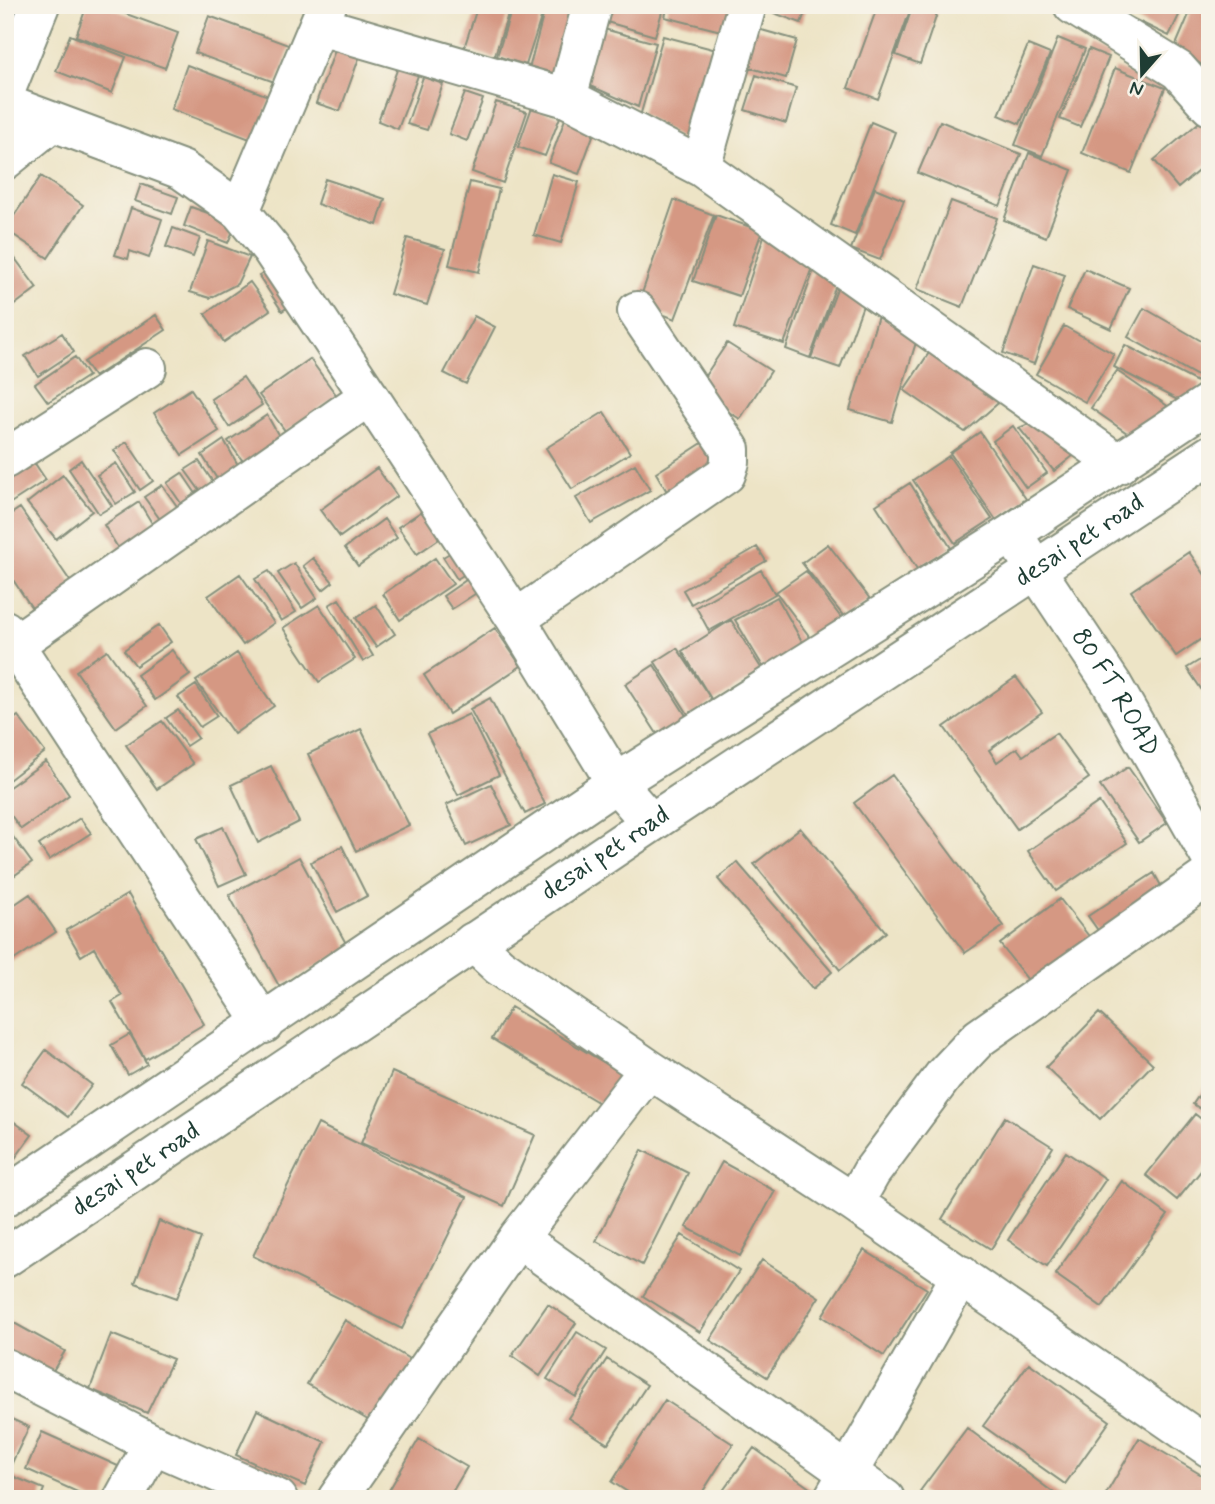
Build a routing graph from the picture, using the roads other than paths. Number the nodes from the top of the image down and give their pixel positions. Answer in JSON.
{"nodes":[{"id":1,"x":40,"y":5,"type":"edge"},
{"id":2,"x":592,"y":5,"type":"edge"},
{"id":3,"x":747,"y":5,"type":"edge"},
{"id":4,"x":1073,"y":5,"type":"edge"},
{"id":5,"x":323,"y":16,"type":"edge"},
{"id":6,"x":5,"y":92,"type":"edge"},
{"id":7,"x":567,"y":98,"type":"junction"},
{"id":8,"x":5,"y":104,"type":"edge"},
{"id":9,"x":1210,"y":106,"type":"edge"},
{"id":10,"x":52,"y":122,"type":"junction"},
{"id":11,"x":5,"y":160,"type":"edge"},
{"id":12,"x":701,"y":167,"type":"junction"},
{"id":13,"x":240,"y":211,"type":"junction"},
{"id":14,"x":636,"y":311,"type":"dead end"},
{"id":15,"x":147,"y":368,"type":"dead end"},
{"id":16,"x":369,"y":396,"type":"junction"},
{"id":17,"x":1210,"y":402,"type":"edge"},
{"id":18,"x":1210,"y":455,"type":"edge"},
{"id":19,"x":5,"y":459,"type":"edge"},
{"id":20,"x":1119,"y":464,"type":"junction"},
{"id":21,"x":1012,"y":534,"type":"junction"},
{"id":22,"x":1038,"y":570,"type":"junction"},
{"id":23,"x":516,"y":619,"type":"junction"},
{"id":24,"x":8,"y":642,"type":"edge"},
{"id":25,"x":616,"y":783,"type":"junction"},
{"id":26,"x":651,"y":823,"type":"junction"},
{"id":27,"x":1210,"y":856,"type":"edge"},
{"id":28,"x":1210,"y":875,"type":"edge"},
{"id":29,"x":473,"y":942,"type":"junction"},
{"id":30,"x":264,"y":1024,"type":"junction"},
{"id":31,"x":649,"y":1069,"type":"junction"},
{"id":32,"x":5,"y":1197,"type":"edge"},
{"id":33,"x":854,"y":1203,"type":"junction"},
{"id":34,"x":518,"y":1238,"type":"junction"},
{"id":35,"x":5,"y":1258,"type":"edge"},
{"id":36,"x":961,"y":1275,"type":"junction"},
{"id":37,"x":5,"y":1368,"type":"edge"},
{"id":38,"x":153,"y":1444,"type":"junction"},
{"id":39,"x":1210,"y":1448,"type":"edge"},
{"id":40,"x":839,"y":1486,"type":"edge"},
{"id":41,"x":123,"y":1499,"type":"edge"},
{"id":42,"x":278,"y":1499,"type":"edge"},
{"id":43,"x":337,"y":1499,"type":"edge"},
{"id":44,"x":885,"y":1499,"type":"edge"}],
"edges":[{"from":1,"to":6,"type":"street"},
{"from":2,"to":7,"type":"street"},
{"from":3,"to":12,"type":"street"},
{"from":4,"to":9,"type":"street"},
{"from":5,"to":7,"type":"street"},
{"from":5,"to":13,"type":"street"},
{"from":7,"to":12,"type":"street"},
{"from":8,"to":10,"type":"street"},
{"from":10,"to":11,"type":"street"},
{"from":10,"to":13,"type":"street"},
{"from":12,"to":20,"type":"street"},
{"from":13,"to":16,"type":"street"},
{"from":14,"to":23,"type":"street"},
{"from":15,"to":19,"type":"street"},
{"from":16,"to":23,"type":"street"},
{"from":16,"to":24,"type":"street"},
{"from":17,"to":20,"type":"street","name":"desai pet road"},
{"from":18,"to":22,"type":"street","name":"desai pet road"},
{"from":20,"to":21,"type":"street","name":"desai pet road"},
{"from":21,"to":22,"type":"street","name":"80 FT ROAD"},
{"from":21,"to":25,"type":"street","name":"desai pet road"},
{"from":22,"to":26,"type":"street","name":"desai pet road"},
{"from":22,"to":27,"type":"street","name":"80 FT ROAD"},
{"from":23,"to":25,"type":"street"},
{"from":24,"to":30,"type":"street"},
{"from":25,"to":26,"type":"street"},
{"from":25,"to":30,"type":"street","name":"desai pet road"},
{"from":26,"to":29,"type":"street","name":"desai pet road"},
{"from":28,"to":33,"type":"street"},
{"from":29,"to":31,"type":"street"},
{"from":29,"to":35,"type":"street","name":"desai pet road"},
{"from":30,"to":32,"type":"street","name":"desai pet road"},
{"from":31,"to":33,"type":"street"},
{"from":31,"to":34,"type":"street"},
{"from":33,"to":36,"type":"street"},
{"from":34,"to":40,"type":"street"},
{"from":34,"to":43,"type":"street"},
{"from":36,"to":39,"type":"street"},
{"from":36,"to":40,"type":"street"},
{"from":37,"to":38,"type":"street"},
{"from":38,"to":41,"type":"street"},
{"from":38,"to":42,"type":"street"},
{"from":40,"to":44,"type":"street"}]}
